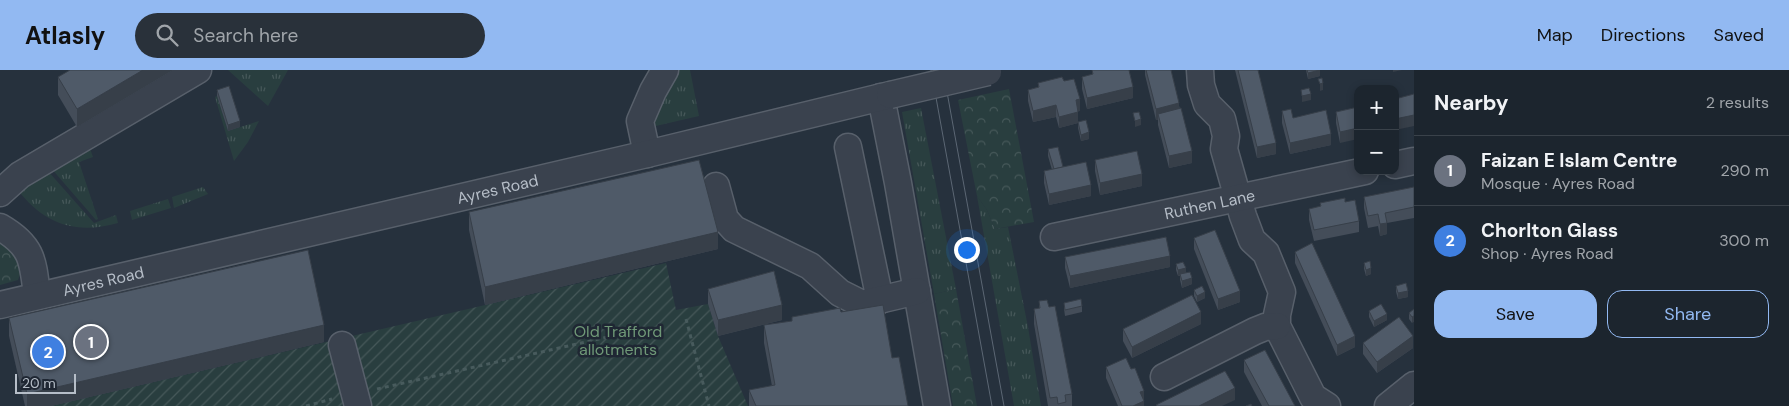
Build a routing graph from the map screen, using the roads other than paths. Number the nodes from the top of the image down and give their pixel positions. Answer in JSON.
{"nodes":[{"id":1,"x":198,"y":70,"type":"edge"},
{"id":2,"x":665,"y":70,"type":"edge"},
{"id":3,"x":1200,"y":70,"type":"edge"},
{"id":4,"x":991,"y":71,"type":"edge"},
{"id":5,"x":885,"y":96,"type":"junction"},
{"id":6,"x":848,"y":147,"type":"dead end"},
{"id":7,"x":646,"y":154,"type":"junction"},
{"id":8,"x":1414,"y":161,"type":"edge"},
{"id":9,"x":1399,"y":164,"type":"edge"},
{"id":10,"x":1354,"y":173,"type":"edge"},
{"id":11,"x":716,"y":186,"type":"dead end"},
{"id":12,"x":0,"y":193,"type":"edge"},
{"id":13,"x":1238,"y":198,"type":"junction"},
{"id":14,"x":0,"y":227,"type":"edge"},
{"id":15,"x":1054,"y":237,"type":"dead end"},
{"id":16,"x":917,"y":291,"type":"junction"},
{"id":17,"x":37,"y":296,"type":"junction"},
{"id":18,"x":880,"y":300,"type":"junction"},
{"id":19,"x":0,"y":305,"type":"edge"},
{"id":20,"x":1277,"y":326,"type":"junction"},
{"id":21,"x":342,"y":345,"type":"dead end"},
{"id":22,"x":1164,"y":376,"type":"dead end"},
{"id":23,"x":1414,"y":385,"type":"edge"},
{"id":24,"x":356,"y":400,"type":"edge"},
{"id":25,"x":937,"y":406,"type":"edge"},
{"id":26,"x":1326,"y":406,"type":"edge"},
{"id":27,"x":1388,"y":406,"type":"edge"}],
"edges":[{"from":1,"to":12,"type":"street"},
{"from":2,"to":7,"type":"street"},
{"from":3,"to":13,"type":"street"},
{"from":4,"to":5,"type":"street","name":"Ayres Road","bridge":true},
{"from":5,"to":7,"type":"street","name":"Ayres Road"},
{"from":5,"to":16,"type":"street"},
{"from":6,"to":18,"type":"street"},
{"from":7,"to":17,"type":"street","name":"Ayres Road"},
{"from":8,"to":9,"type":"street"},
{"from":10,"to":13,"type":"street","name":"Ruthen Lane"},
{"from":11,"to":18,"type":"street"},
{"from":13,"to":15,"type":"street","name":"Ruthen Lane"},
{"from":13,"to":20,"type":"street"},
{"from":14,"to":17,"type":"street"},
{"from":16,"to":18,"type":"street"},
{"from":16,"to":25,"type":"street"},
{"from":17,"to":19,"type":"street","name":"Ayres Road"},
{"from":20,"to":22,"type":"street"},
{"from":20,"to":26,"type":"street"},
{"from":21,"to":24,"type":"street"},
{"from":23,"to":27,"type":"street"}]}
